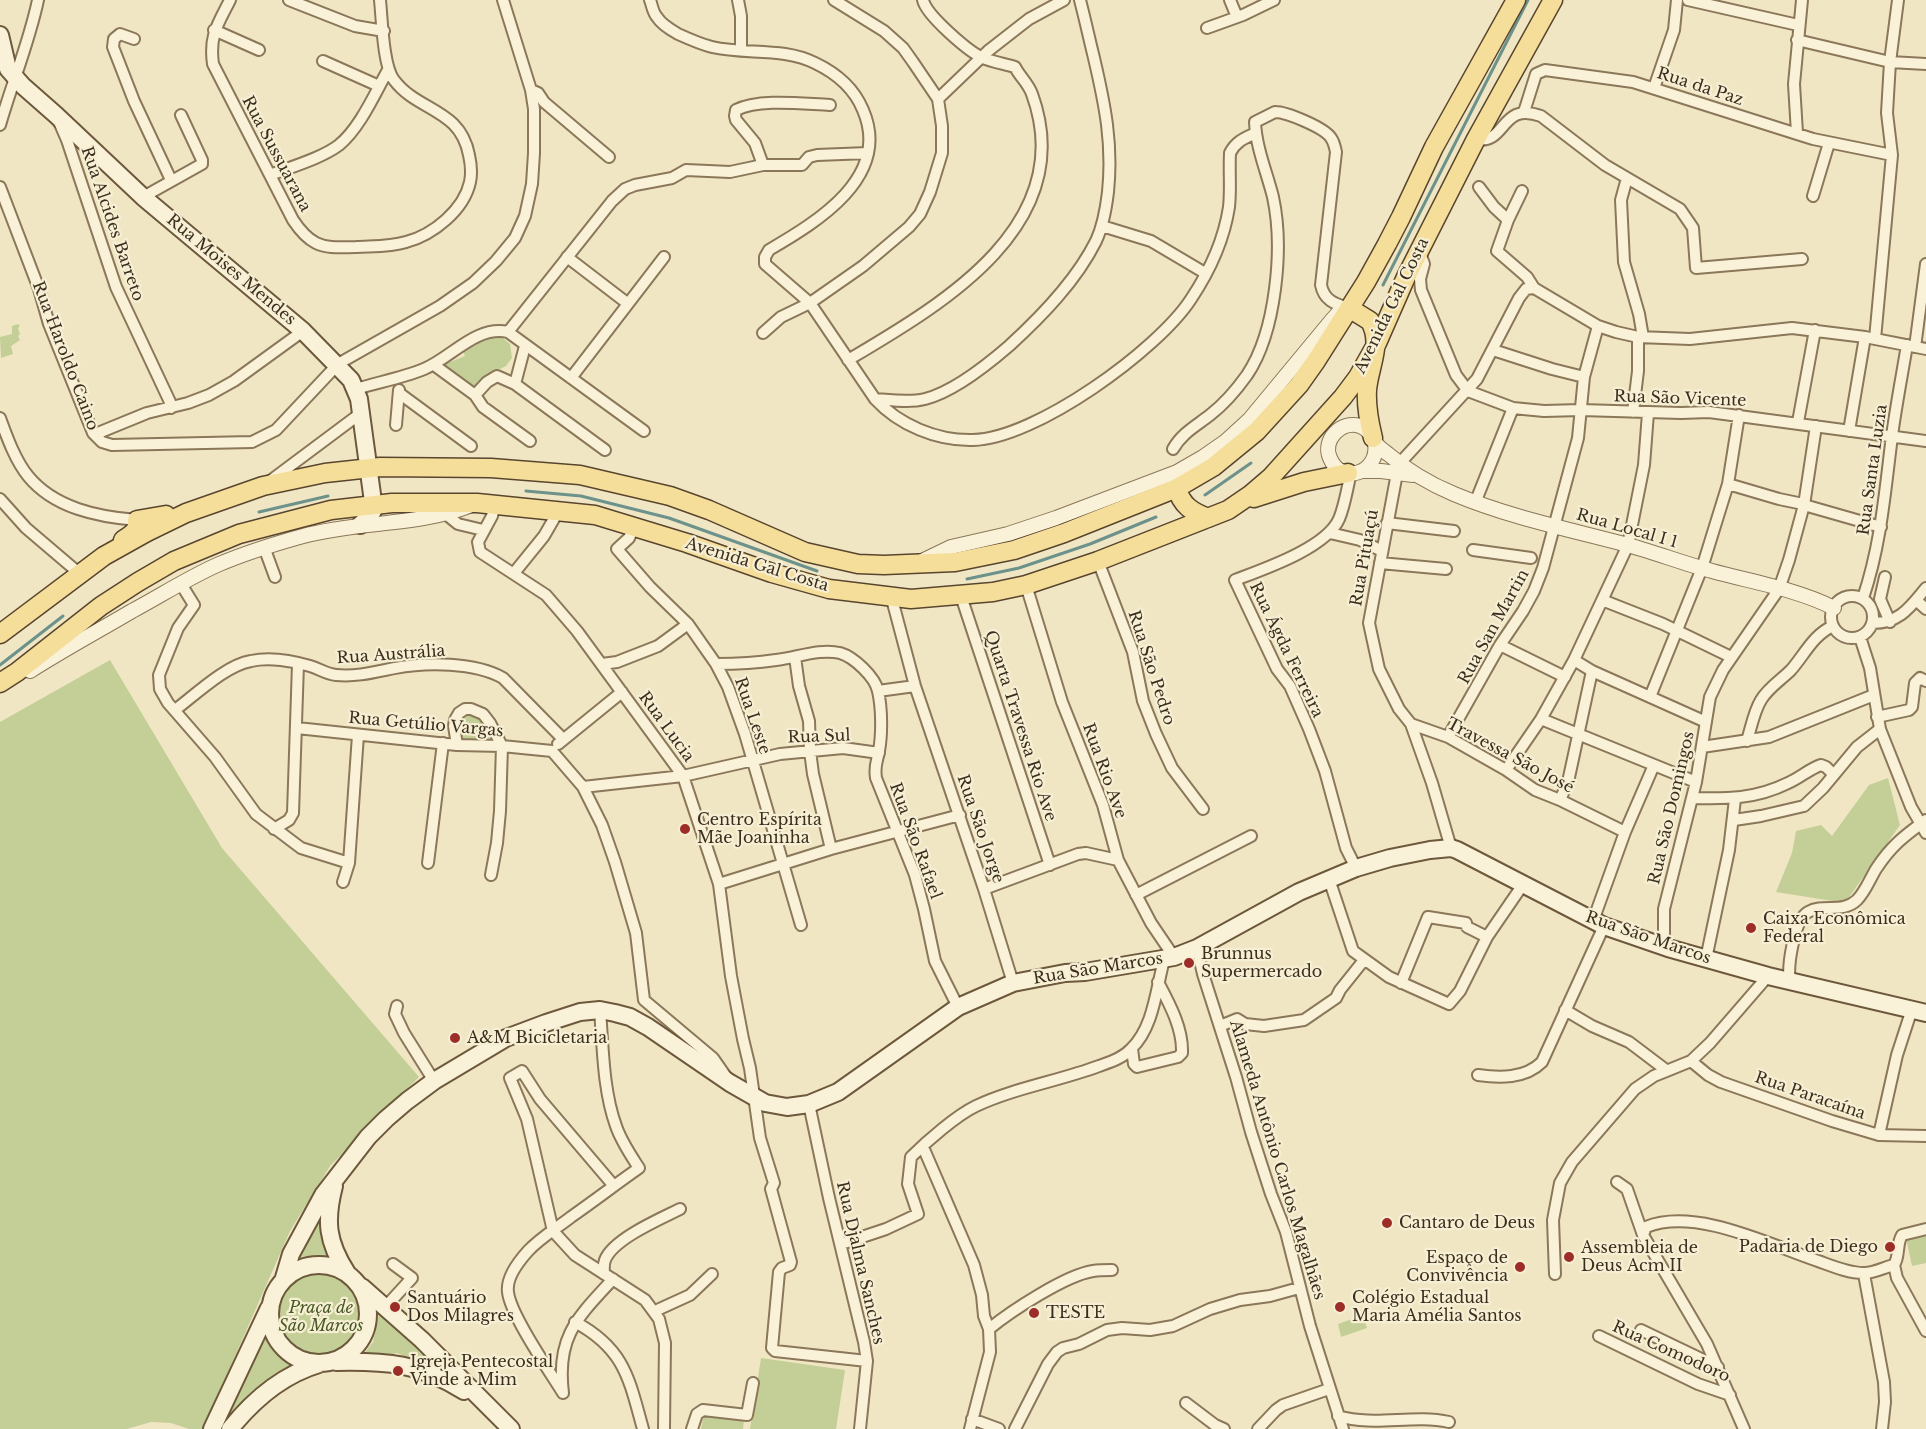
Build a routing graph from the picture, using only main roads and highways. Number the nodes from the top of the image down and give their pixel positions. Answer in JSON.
{"nodes":[{"id":1,"x":1516,"y":0,"type":"edge"},
{"id":2,"x":1553,"y":0,"type":"edge"},
{"id":3,"x":0,"y":35,"type":"edge"},
{"id":4,"x":1348,"y":308,"type":"junction"},
{"id":5,"x":1377,"y":343,"type":"junction"},
{"id":6,"x":1374,"y":440,"type":"road end"},
{"id":7,"x":368,"y":468,"type":"junction"},
{"id":8,"x":1351,"y":472,"type":"road end"},
{"id":9,"x":1177,"y":488,"type":"junction"},
{"id":10,"x":1241,"y":503,"type":"junction"},
{"id":11,"x":373,"y":505,"type":"junction"},
{"id":12,"x":186,"y":513,"type":"junction"},
{"id":13,"x":1208,"y":518,"type":"junction"},
{"id":14,"x":360,"y":525,"type":"road end"},
{"id":15,"x":104,"y":556,"type":"junction"},
{"id":16,"x":4,"y":630,"type":"edge"},
{"id":17,"x":0,"y":683,"type":"edge"},
{"id":18,"x":1919,"y":1011,"type":"edge"},
{"id":19,"x":336,"y":1179,"type":"junction"},
{"id":20,"x":352,"y":1278,"type":"junction"},
{"id":21,"x":283,"y":1281,"type":"junction"},
{"id":22,"x":271,"y":1304,"type":"junction"},
{"id":23,"x":327,"y":1363,"type":"junction"},
{"id":24,"x":485,"y":1404,"type":"junction"},
{"id":25,"x":212,"y":1429,"type":"edge"},
{"id":26,"x":230,"y":1429,"type":"edge"},
{"id":27,"x":512,"y":1429,"type":"edge"}],
"edges":[{"from":1,"to":4,"type":"main road","name":"Avenida Gal Costa"},
{"from":2,"to":5,"type":"main road","name":"Avenida Gal Costa"},
{"from":3,"to":7,"type":"main road","name":"Rua Moises Mendes"},
{"from":4,"to":5,"type":"main road"},
{"from":4,"to":9,"type":"main road","name":"Avenida Gal Costa"},
{"from":5,"to":6,"type":"main road"},
{"from":5,"to":10,"type":"main road","name":"Avenida Gal Costa"},
{"from":7,"to":9,"type":"main road","name":"Avenida Gal Costa"},
{"from":7,"to":11,"type":"main road","name":"Rua Moises Mendes"},
{"from":7,"to":12,"type":"main road","name":"Avenida Gal Costa"},
{"from":8,"to":10,"type":"main road"},
{"from":9,"to":13,"type":"main road"},
{"from":10,"to":13,"type":"main road","name":"Avenida Gal Costa"},
{"from":11,"to":13,"type":"main road","name":"Avenida Gal Costa"},
{"from":11,"to":14,"type":"main road"},
{"from":11,"to":17,"type":"main road","name":"Avenida Gal Costa"},
{"from":12,"to":15,"type":"main road","name":"Avenida Gal Costa"},
{"from":12,"to":15,"type":"main road"},
{"from":15,"to":16,"type":"main road","name":"Avenida Gal Costa"},
{"from":18,"to":19,"type":"main road","name":"Rua São Marcos"},
{"from":19,"to":20,"type":"main road","name":"Rua São Marcos"},
{"from":19,"to":21,"type":"main road","name":"Rua São Marcos"},
{"from":20,"to":21,"type":"main road"},
{"from":20,"to":23,"type":"main road"},
{"from":20,"to":24,"type":"main road"},
{"from":21,"to":22,"type":"main road"},
{"from":22,"to":23,"type":"main road"},
{"from":22,"to":25,"type":"main road"},
{"from":23,"to":24,"type":"main road"},
{"from":23,"to":26,"type":"main road"},
{"from":24,"to":27,"type":"main road"}]}
